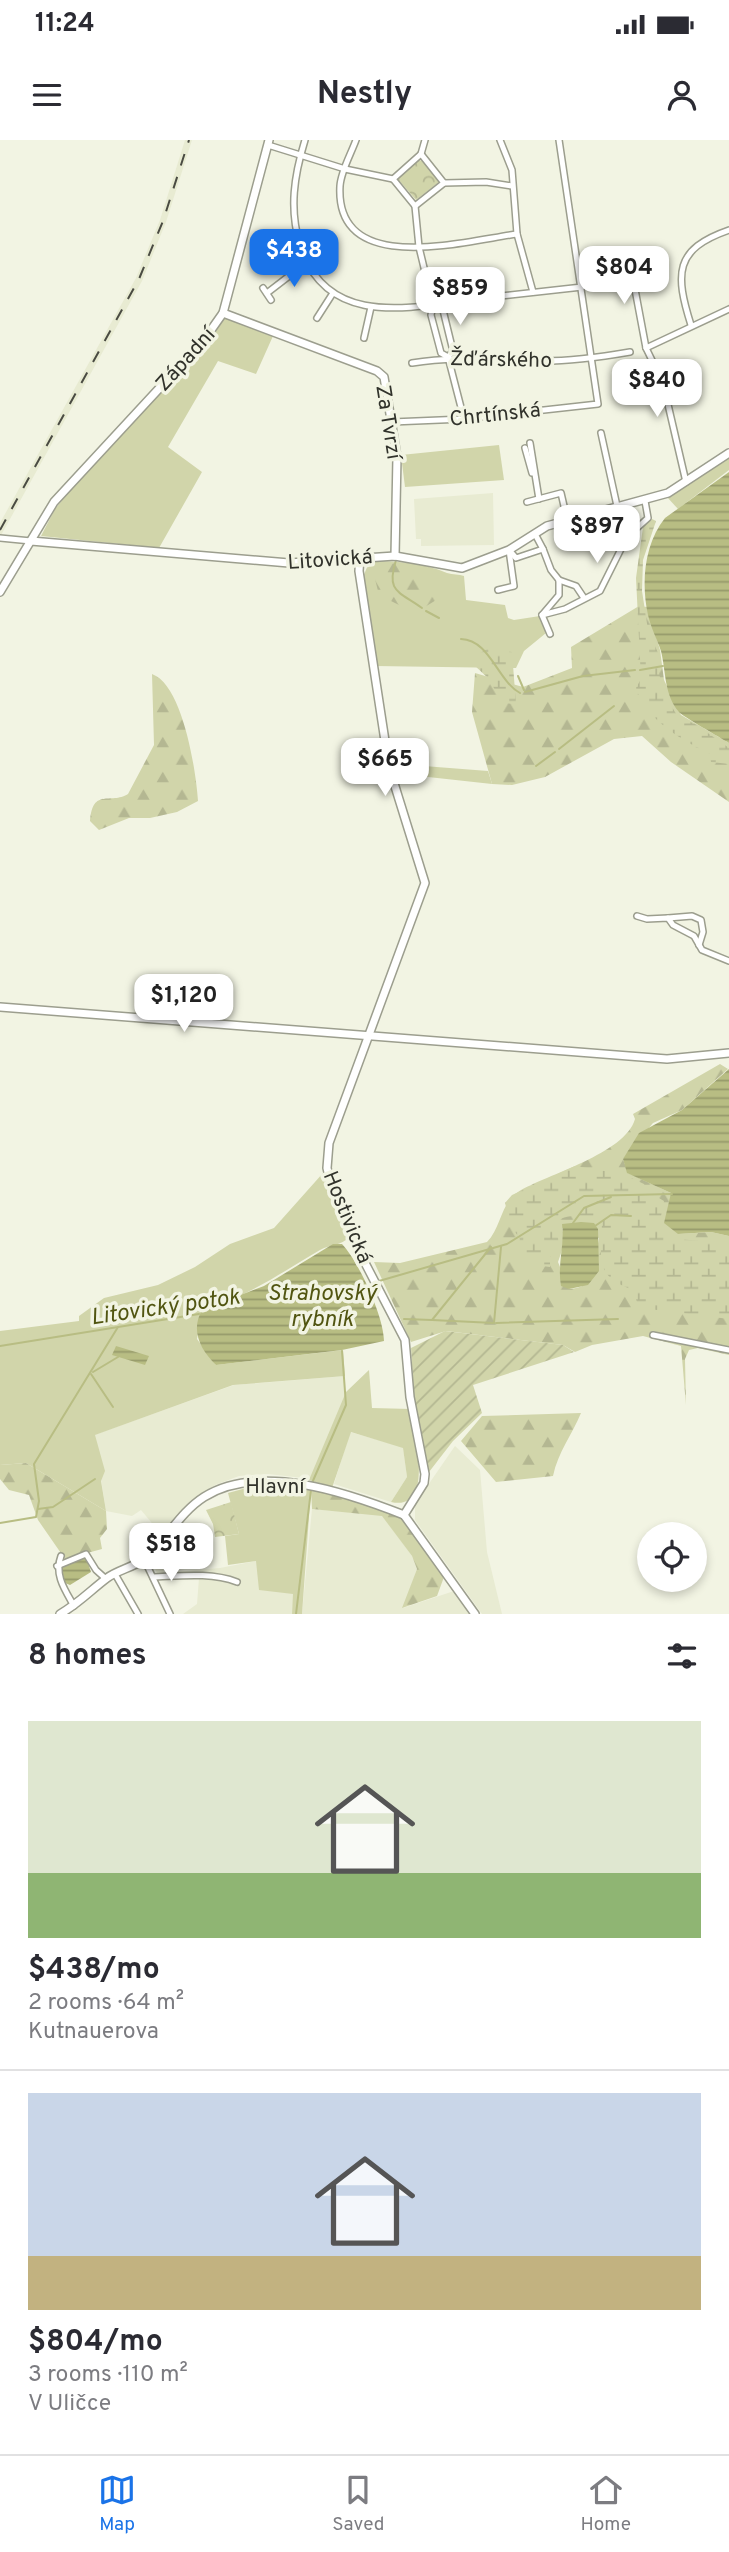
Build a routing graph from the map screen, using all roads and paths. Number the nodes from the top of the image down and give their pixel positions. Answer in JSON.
{"nodes":[{"id":1,"x":305,"y":140,"type":"edge"},
{"id":2,"x":356,"y":140,"type":"edge"},
{"id":3,"x":425,"y":140,"type":"edge"},
{"id":4,"x":500,"y":140,"type":"edge"},
{"id":5,"x":559,"y":140,"type":"edge"},
{"id":6,"x":269,"y":142,"type":"edge"},
{"id":7,"x":301,"y":154,"type":"junction"},
{"id":8,"x":421,"y":154,"type":"junction"},
{"id":9,"x":345,"y":169,"type":"junction"},
{"id":10,"x":393,"y":179,"type":"junction"},
{"id":11,"x":444,"y":183,"type":"junction"},
{"id":12,"x":512,"y":186,"type":"junction"},
{"id":13,"x":415,"y":206,"type":"junction"},
{"id":14,"x":729,"y":230,"type":"edge"},
{"id":15,"x":517,"y":234,"type":"junction"},
{"id":16,"x":419,"y":247,"type":"junction"},
{"id":17,"x":634,"y":260,"type":"dead end"},
{"id":18,"x":306,"y":263,"type":"junction"},
{"id":19,"x":582,"y":287,"type":"junction"},
{"id":20,"x":533,"y":292,"type":"junction"},
{"id":21,"x":333,"y":293,"type":"junction"},
{"id":22,"x":271,"y":300,"type":"dead end"},
{"id":23,"x":433,"y":305,"type":"junction"},
{"id":24,"x":371,"y":307,"type":"junction"},
{"id":25,"x":729,"y":309,"type":"edge"},
{"id":26,"x":223,"y":313,"type":"junction"},
{"id":27,"x":317,"y":318,"type":"dead end"},
{"id":28,"x":691,"y":325,"type":"junction"},
{"id":29,"x":364,"y":338,"type":"dead end"},
{"id":30,"x":646,"y":348,"type":"junction"},
{"id":31,"x":630,"y":352,"type":"dead end"},
{"id":32,"x":448,"y":357,"type":"junction"},
{"id":33,"x":590,"y":359,"type":"junction"},
{"id":34,"x":412,"y":363,"type":"dead end"},
{"id":35,"x":464,"y":419,"type":"junction"},
{"id":36,"x":392,"y":422,"type":"junction"},
{"id":37,"x":601,"y":433,"type":"dead end"},
{"id":38,"x":528,"y":446,"type":"dead end"},
{"id":39,"x":729,"y":453,"type":"edge"},
{"id":40,"x":686,"y":482,"type":"junction"},
{"id":41,"x":539,"y":499,"type":"junction"},
{"id":42,"x":645,"y":501,"type":"junction"},
{"id":43,"x":527,"y":502,"type":"dead end"},
{"id":44,"x":617,"y":506,"type":"junction"},
{"id":45,"x":568,"y":519,"type":"junction"},
{"id":46,"x":535,"y":534,"type":"junction"},
{"id":47,"x":0,"y":538,"type":"edge"},
{"id":48,"x":31,"y":541,"type":"junction"},
{"id":49,"x":542,"y":549,"type":"junction"},
{"id":50,"x":509,"y":550,"type":"junction"},
{"id":51,"x":360,"y":556,"type":"junction"},
{"id":52,"x":395,"y":556,"type":"junction"},
{"id":53,"x":559,"y":580,"type":"junction"},
{"id":54,"x":498,"y":590,"type":"dead end"},
{"id":55,"x":0,"y":592,"type":"edge"},
{"id":56,"x":584,"y":598,"type":"junction"},
{"id":57,"x":542,"y":615,"type":"junction"},
{"id":58,"x":550,"y":634,"type":"dead end"},
{"id":59,"x":637,"y":916,"type":"dead end"},
{"id":60,"x":668,"y":918,"type":"junction"},
{"id":61,"x":699,"y":945,"type":"junction"},
{"id":62,"x":729,"y":961,"type":"edge"},
{"id":63,"x":0,"y":1007,"type":"edge"},
{"id":64,"x":370,"y":1035,"type":"junction"},
{"id":65,"x":729,"y":1053,"type":"edge"},
{"id":66,"x":653,"y":1335,"type":"dead end"},
{"id":67,"x":729,"y":1350,"type":"edge"},
{"id":68,"x":404,"y":1515,"type":"junction"},
{"id":69,"x":61,"y":1556,"type":"dead end"},
{"id":70,"x":144,"y":1559,"type":"junction"},
{"id":71,"x":57,"y":1566,"type":"junction"},
{"id":72,"x":115,"y":1574,"type":"junction"},
{"id":73,"x":153,"y":1577,"type":"junction"},
{"id":74,"x":106,"y":1579,"type":"junction"},
{"id":75,"x":237,"y":1582,"type":"dead end"},
{"id":76,"x":74,"y":1606,"type":"junction"},
{"id":77,"x":60,"y":1614,"type":"edge"},
{"id":78,"x":138,"y":1614,"type":"edge"},
{"id":79,"x":170,"y":1614,"type":"edge"},
{"id":80,"x":475,"y":1614,"type":"edge"}],
"edges":[{"from":1,"to":7,"type":"street"},
{"from":2,"to":9,"type":"street"},
{"from":3,"to":8,"type":"street"},
{"from":4,"to":12,"type":"street"},
{"from":5,"to":19,"type":"street"},
{"from":6,"to":7,"type":"street"},
{"from":6,"to":26,"type":"street","name":"Západní"},
{"from":7,"to":9,"type":"street"},
{"from":7,"to":18,"type":"street"},
{"from":8,"to":10,"type":"street"},
{"from":8,"to":11,"type":"street"},
{"from":9,"to":10,"type":"street"},
{"from":9,"to":16,"type":"street"},
{"from":10,"to":13,"type":"street"},
{"from":11,"to":12,"type":"street"},
{"from":11,"to":13,"type":"street"},
{"from":12,"to":15,"type":"street"},
{"from":13,"to":16,"type":"street"},
{"from":14,"to":28,"type":"street"},
{"from":15,"to":16,"type":"street"},
{"from":15,"to":20,"type":"street"},
{"from":16,"to":23,"type":"street"},
{"from":17,"to":30,"type":"street"},
{"from":18,"to":21,"type":"street"},
{"from":18,"to":22,"type":"street"},
{"from":19,"to":20,"type":"street"},
{"from":19,"to":33,"type":"street"},
{"from":20,"to":23,"type":"street"},
{"from":21,"to":24,"type":"street"},
{"from":21,"to":27,"type":"street"},
{"from":23,"to":24,"type":"street"},
{"from":23,"to":32,"type":"street"},
{"from":23,"to":32,"type":"street"},
{"from":24,"to":29,"type":"street"},
{"from":25,"to":28,"type":"street"},
{"from":26,"to":36,"type":"street","name":"Za Tvrzí"},
{"from":26,"to":48,"type":"street","name":"Západní"},
{"from":28,"to":30,"type":"street"},
{"from":30,"to":40,"type":"street"},
{"from":31,"to":33,"type":"street","name":"Žďárského"},
{"from":32,"to":33,"type":"street","name":"Žďárského"},
{"from":32,"to":34,"type":"street","name":"Žďárského"},
{"from":32,"to":35,"type":"street"},
{"from":33,"to":35,"type":"street","name":"Chrtínská"},
{"from":35,"to":36,"type":"street","name":"Chrtínská"},
{"from":36,"to":52,"type":"street","name":"Za Tvrzí"},
{"from":37,"to":44,"type":"street"},
{"from":38,"to":41,"type":"street"},
{"from":39,"to":40,"type":"street","name":"Litovická"},
{"from":40,"to":42,"type":"street","name":"Litovická"},
{"from":41,"to":43,"type":"street"},
{"from":41,"to":45,"type":"street"},
{"from":42,"to":44,"type":"street","name":"Litovická"},
{"from":42,"to":56,"type":"street"},
{"from":44,"to":45,"type":"street","name":"Litovická"},
{"from":45,"to":46,"type":"street","name":"Litovická"},
{"from":46,"to":49,"type":"street"},
{"from":46,"to":50,"type":"street","name":"Litovická"},
{"from":47,"to":48,"type":"street"},
{"from":48,"to":51,"type":"street","name":"Litovická"},
{"from":48,"to":55,"type":"street","name":"Západní"},
{"from":49,"to":50,"type":"street"},
{"from":49,"to":53,"type":"street"},
{"from":50,"to":52,"type":"street","name":"Litovická"},
{"from":50,"to":54,"type":"street"},
{"from":51,"to":52,"type":"street","name":"Litovická"},
{"from":51,"to":64,"type":"street","name":"Hostivická"},
{"from":53,"to":56,"type":"street"},
{"from":53,"to":57,"type":"street"},
{"from":56,"to":57,"type":"street"},
{"from":57,"to":58,"type":"street"},
{"from":59,"to":60,"type":"street"},
{"from":60,"to":61,"type":"street"},
{"from":60,"to":61,"type":"street"},
{"from":61,"to":62,"type":"street"},
{"from":63,"to":64,"type":"street"},
{"from":64,"to":65,"type":"street"},
{"from":64,"to":68,"type":"street","name":"Hostivická"},
{"from":66,"to":67,"type":"street"},
{"from":68,"to":70,"type":"street","name":"Hlavní"},
{"from":68,"to":80,"type":"street"},
{"from":69,"to":71,"type":"street"},
{"from":70,"to":72,"type":"street","name":"Hlavní"},
{"from":70,"to":73,"type":"street"},
{"from":71,"to":74,"type":"street"},
{"from":71,"to":76,"type":"street"},
{"from":72,"to":74,"type":"street","name":"Hlavní"},
{"from":72,"to":78,"type":"street"},
{"from":73,"to":75,"type":"street"},
{"from":73,"to":79,"type":"street"},
{"from":74,"to":76,"type":"street","name":"Hlavní"},
{"from":76,"to":77,"type":"street","name":"Hlavní"}]}
